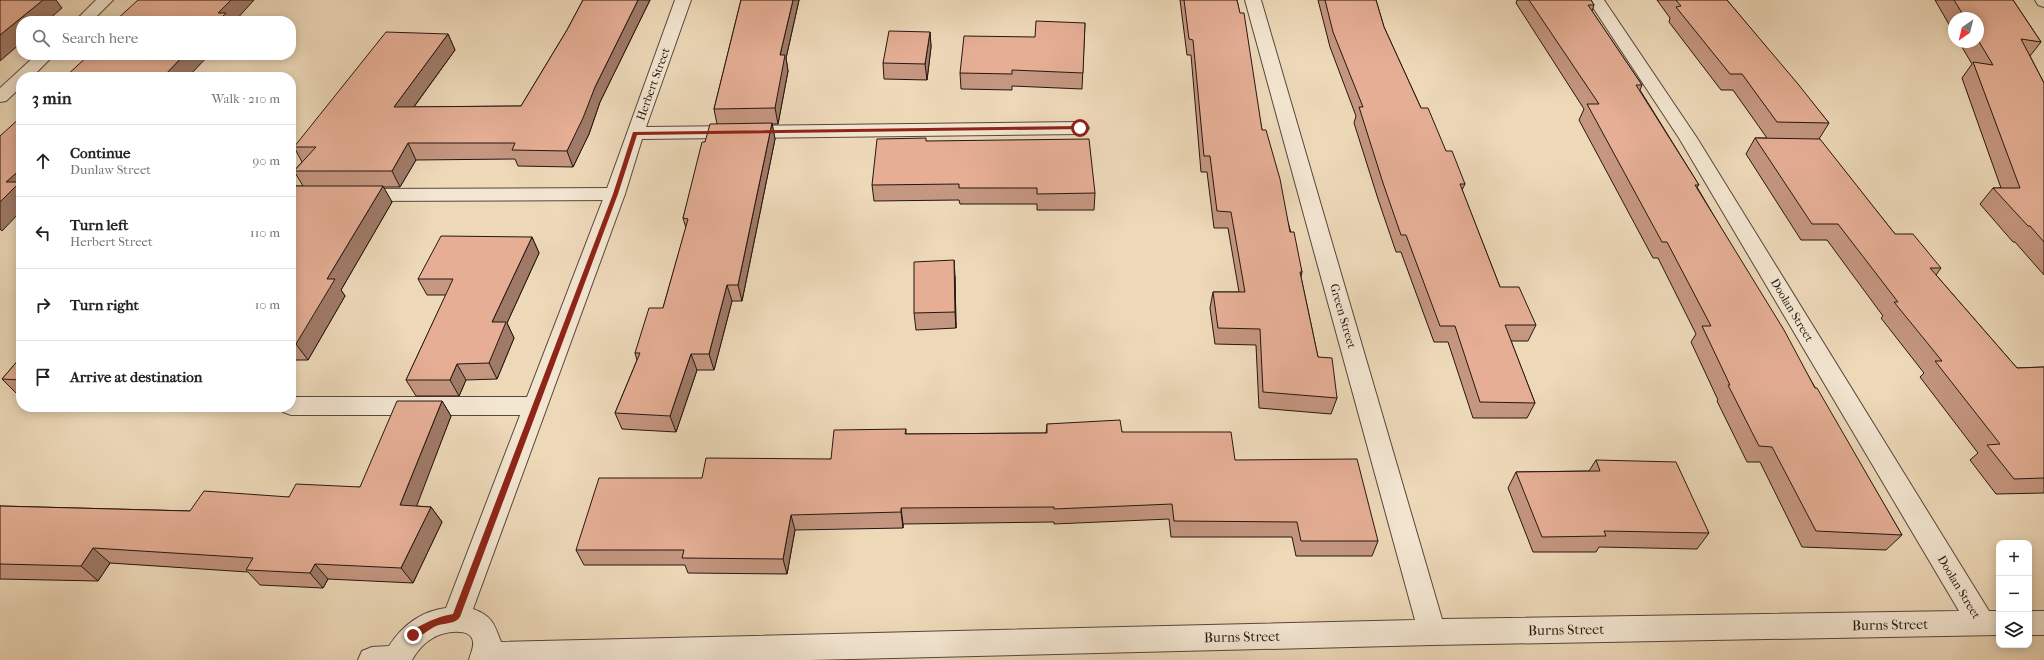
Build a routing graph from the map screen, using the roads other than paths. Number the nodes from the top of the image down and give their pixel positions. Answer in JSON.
{"nodes":[{"id":1,"x":105,"y":0,"type":"edge"},
{"id":2,"x":683,"y":0,"type":"edge"},
{"id":3,"x":1253,"y":0,"type":"edge"},
{"id":4,"x":1596,"y":0,"type":"edge"},
{"id":5,"x":87,"y":16,"type":"edge"},
{"id":6,"x":40,"y":60,"type":"edge"},
{"id":7,"x":27,"y":72,"type":"edge"},
{"id":8,"x":16,"y":82,"type":"edge"},
{"id":9,"x":0,"y":97,"type":"edge"},
{"id":10,"x":1080,"y":128,"type":"dead end"},
{"id":11,"x":635,"y":133,"type":"junction"},
{"id":12,"x":615,"y":194,"type":"junction"},
{"id":13,"x":336,"y":195,"type":"edge"},
{"id":14,"x":296,"y":406,"type":"edge"},
{"id":15,"x":535,"y":406,"type":"junction"},
{"id":16,"x":456,"y":617,"type":"junction"},
{"id":17,"x":1990,"y":623,"type":"edge"},
{"id":18,"x":2032,"y":623,"type":"edge"},
{"id":19,"x":2044,"y":623,"type":"edge"},
{"id":20,"x":1432,"y":632,"type":"junction"},
{"id":21,"x":484,"y":658,"type":"edge"},
{"id":22,"x":388,"y":660,"type":"edge"}],
"edges":[{"from":1,"to":5,"type":"street"},
{"from":2,"to":11,"type":"street","name":"Herbert Street"},
{"from":3,"to":20,"type":"street","name":"Green Street"},
{"from":4,"to":17,"type":"street","name":"Doolan Street"},
{"from":6,"to":7,"type":"street"},
{"from":8,"to":9,"type":"street"},
{"from":10,"to":11,"type":"street"},
{"from":11,"to":12,"type":"street","name":"Herbert Street"},
{"from":12,"to":13,"type":"street"},
{"from":12,"to":15,"type":"street","name":"Herbert Street"},
{"from":14,"to":15,"type":"street"},
{"from":15,"to":16,"type":"street","name":"Herbert Street"},
{"from":16,"to":21,"type":"street"},
{"from":16,"to":22,"type":"street"},
{"from":17,"to":20,"type":"street","name":"Burns Street"},
{"from":18,"to":19,"type":"street"},
{"from":20,"to":21,"type":"street","name":"Burns Street"}]}
